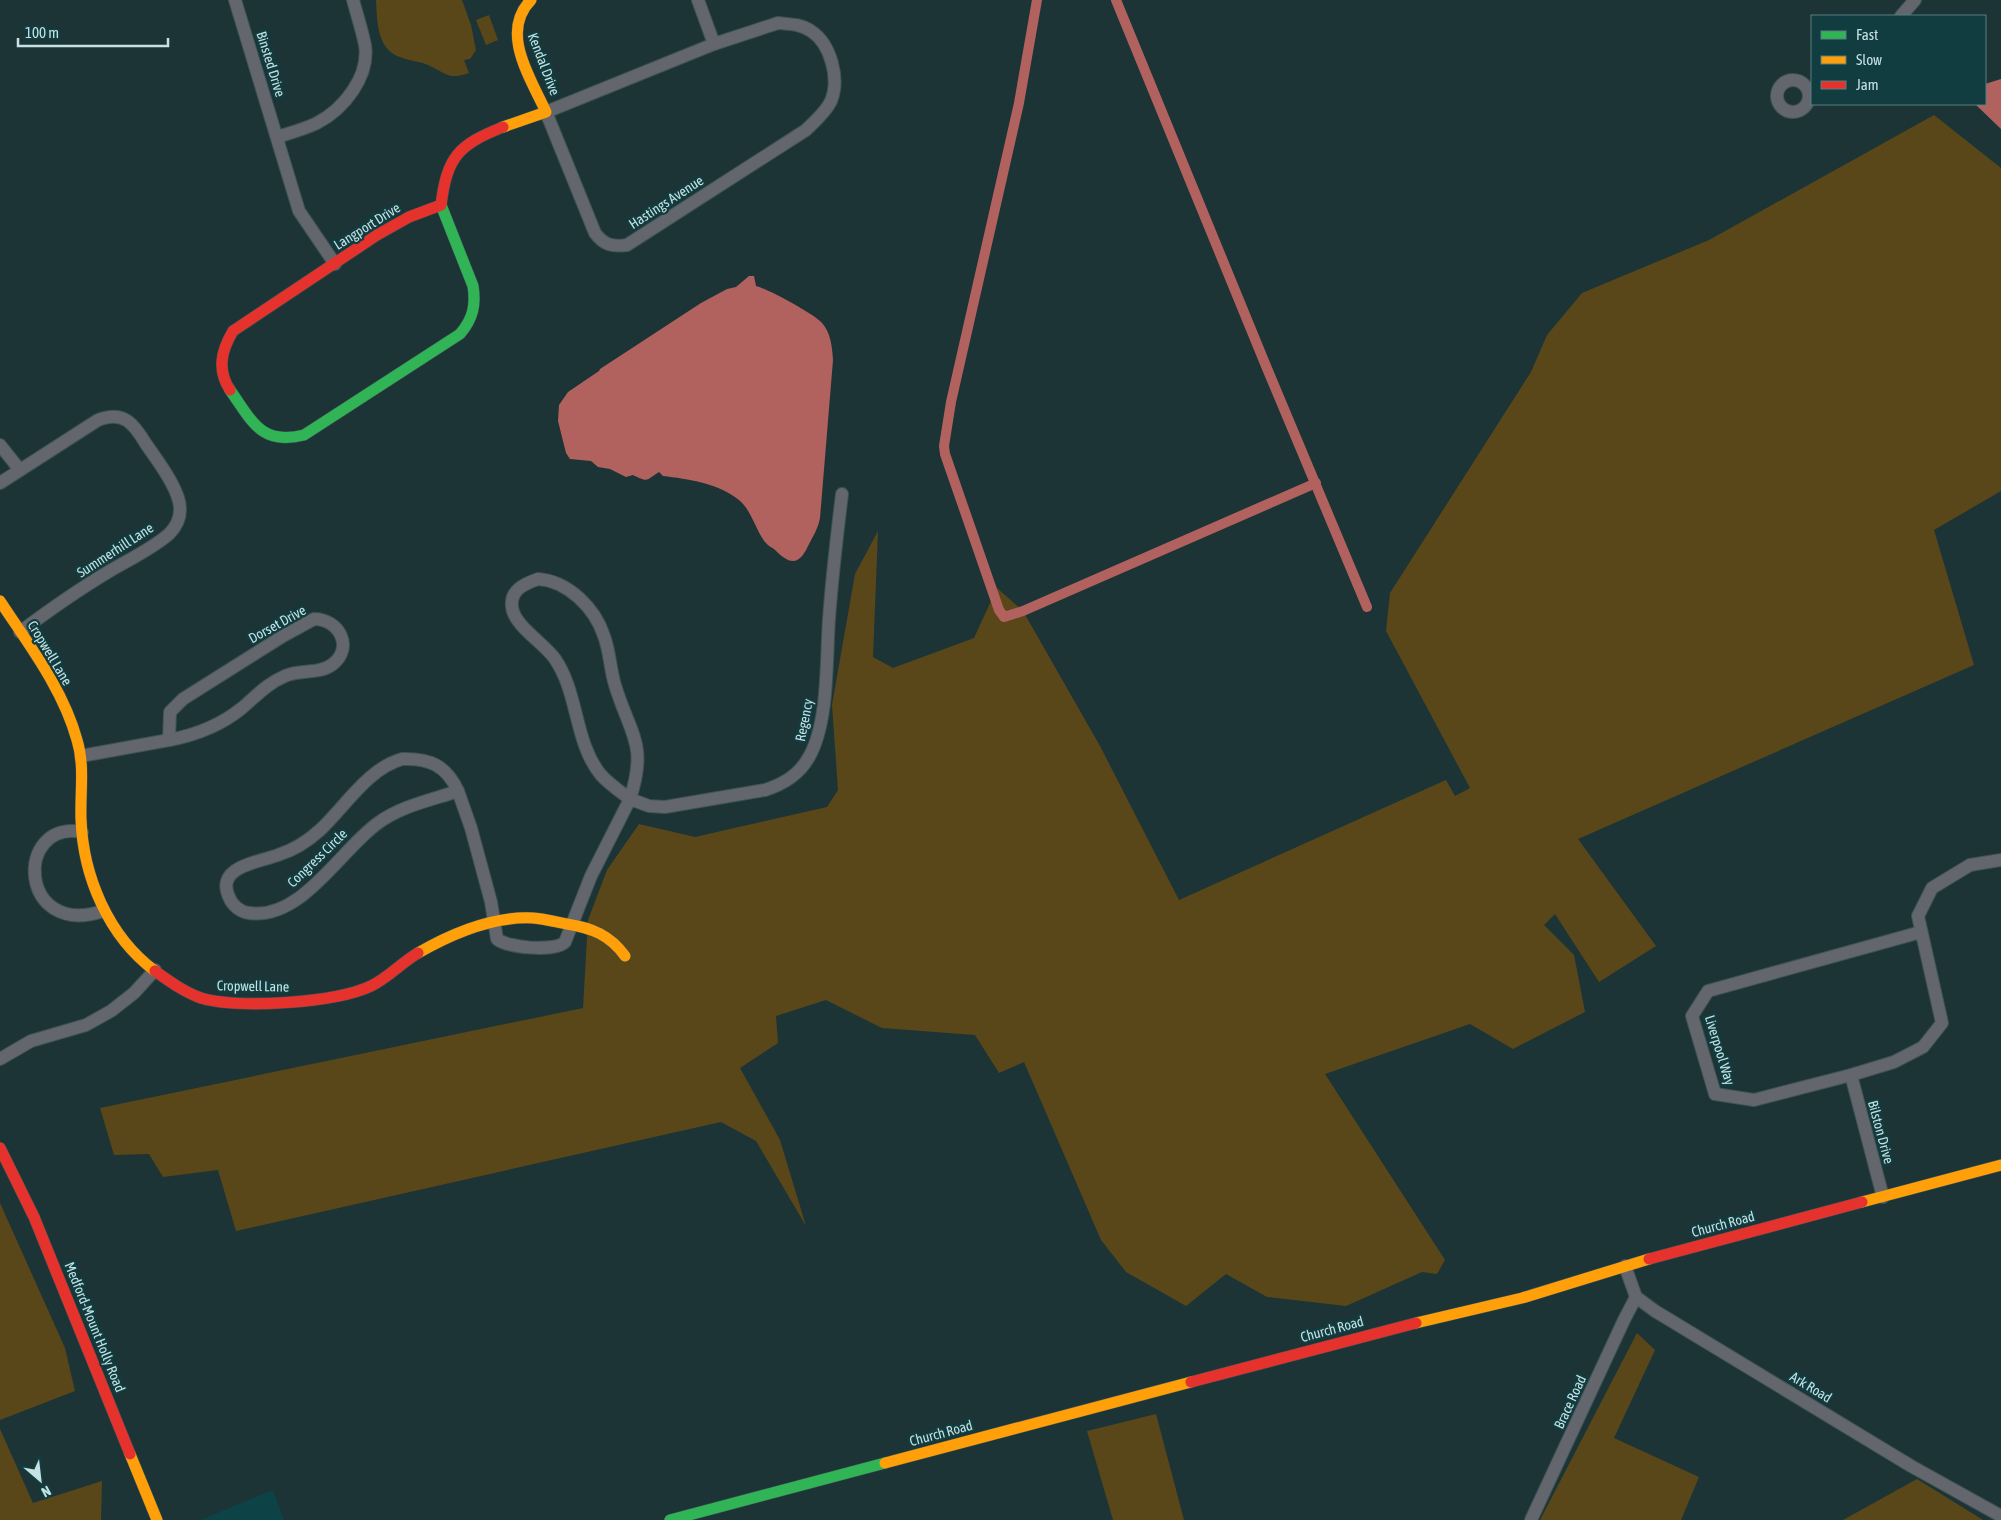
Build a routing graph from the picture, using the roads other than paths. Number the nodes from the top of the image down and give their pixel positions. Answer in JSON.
{"nodes":[{"id":1,"x":235,"y":0,"type":"edge"},
{"id":2,"x":352,"y":0,"type":"edge"},
{"id":3,"x":531,"y":0,"type":"edge"},
{"id":4,"x":698,"y":0,"type":"edge"},
{"id":5,"x":1915,"y":0,"type":"edge"},
{"id":6,"x":1902,"y":15,"type":"edge"},
{"id":7,"x":714,"y":44,"type":"junction"},
{"id":8,"x":546,"y":112,"type":"junction"},
{"id":9,"x":277,"y":137,"type":"junction"},
{"id":10,"x":441,"y":206,"type":"junction"},
{"id":11,"x":334,"y":264,"type":"junction"},
{"id":12,"x":0,"y":445,"type":"edge"},
{"id":13,"x":20,"y":470,"type":"junction"},
{"id":14,"x":0,"y":483,"type":"edge"},
{"id":15,"x":842,"y":494,"type":"dead end"},
{"id":16,"x":0,"y":601,"type":"edge"},
{"id":17,"x":20,"y":632,"type":"junction"},
{"id":18,"x":169,"y":740,"type":"junction"},
{"id":19,"x":81,"y":756,"type":"junction"},
{"id":20,"x":458,"y":791,"type":"junction"},
{"id":21,"x":630,"y":799,"type":"junction"},
{"id":22,"x":82,"y":832,"type":"junction"},
{"id":23,"x":2001,"y":860,"type":"edge"},
{"id":24,"x":103,"y":911,"type":"junction"},
{"id":25,"x":493,"y":923,"type":"junction"},
{"id":26,"x":573,"y":924,"type":"junction"},
{"id":27,"x":1921,"y":932,"type":"junction"},
{"id":28,"x":625,"y":956,"type":"dead end"},
{"id":29,"x":155,"y":970,"type":"junction"},
{"id":30,"x":0,"y":1059,"type":"edge"},
{"id":31,"x":1851,"y":1076,"type":"junction"},
{"id":32,"x":0,"y":1148,"type":"edge"},
{"id":33,"x":2001,"y":1165,"type":"edge"},
{"id":34,"x":1883,"y":1196,"type":"junction"},
{"id":35,"x":1626,"y":1266,"type":"junction"},
{"id":36,"x":1636,"y":1298,"type":"junction"},
{"id":37,"x":2001,"y":1516,"type":"edge"},
{"id":38,"x":157,"y":1520,"type":"edge"},
{"id":39,"x":670,"y":1520,"type":"edge"},
{"id":40,"x":1531,"y":1520,"type":"edge"}],
"edges":[{"from":1,"to":9,"type":"street","name":"Binsted Drive"},
{"from":2,"to":9,"type":"street"},
{"from":3,"to":8,"type":"street","name":"Kendal Drive"},
{"from":4,"to":7,"type":"street"},
{"from":5,"to":6,"type":"street"},
{"from":7,"to":8,"type":"street","name":"Hastings Avenue"},
{"from":7,"to":8,"type":"street","name":"Hastings Avenue"},
{"from":8,"to":10,"type":"street"},
{"from":9,"to":11,"type":"street","name":"Binsted Drive"},
{"from":10,"to":11,"type":"street","name":"Langport Drive"},
{"from":10,"to":11,"type":"street","name":"Langport Drive"},
{"from":12,"to":13,"type":"street"},
{"from":13,"to":14,"type":"street","name":"Summerhill Lane"},
{"from":13,"to":17,"type":"street","name":"Summerhill Lane"},
{"from":15,"to":21,"type":"street","name":"Regency"},
{"from":16,"to":17,"type":"street","name":"Cropwell Lane"},
{"from":17,"to":19,"type":"street","name":"Cropwell Lane"},
{"from":18,"to":18,"type":"street","name":"Dorset Drive"},
{"from":18,"to":19,"type":"street","name":"Dorset Drive"},
{"from":19,"to":22,"type":"street","name":"Cropwell Lane"},
{"from":20,"to":20,"type":"street","name":"Congress Circle"},
{"from":20,"to":25,"type":"street","name":"Congress Circle"},
{"from":21,"to":21,"type":"street"},
{"from":21,"to":26,"type":"street"},
{"from":22,"to":24,"type":"street","name":"Cropwell Lane"},
{"from":22,"to":24,"type":"street"},
{"from":23,"to":27,"type":"street","name":"Liverpool Way"},
{"from":24,"to":29,"type":"street","name":"Cropwell Lane"},
{"from":25,"to":26,"type":"street","name":"Cropwell Lane"},
{"from":25,"to":26,"type":"street"},
{"from":25,"to":29,"type":"street","name":"Cropwell Lane"},
{"from":26,"to":28,"type":"street","name":"Cropwell Lane"},
{"from":27,"to":31,"type":"street","name":"Liverpool Way"},
{"from":27,"to":31,"type":"street","name":"Liverpool Way"},
{"from":29,"to":30,"type":"street"},
{"from":31,"to":34,"type":"street","name":"Bilston Drive"},
{"from":32,"to":38,"type":"street","name":"Medford-Mount Holly Road"},
{"from":33,"to":34,"type":"street","name":"Church Road"},
{"from":34,"to":35,"type":"street","name":"Church Road"},
{"from":35,"to":36,"type":"street"},
{"from":35,"to":39,"type":"street","name":"Church Road"},
{"from":36,"to":37,"type":"street","name":"Ark Road"},
{"from":36,"to":40,"type":"street","name":"Brace Road"}]}
